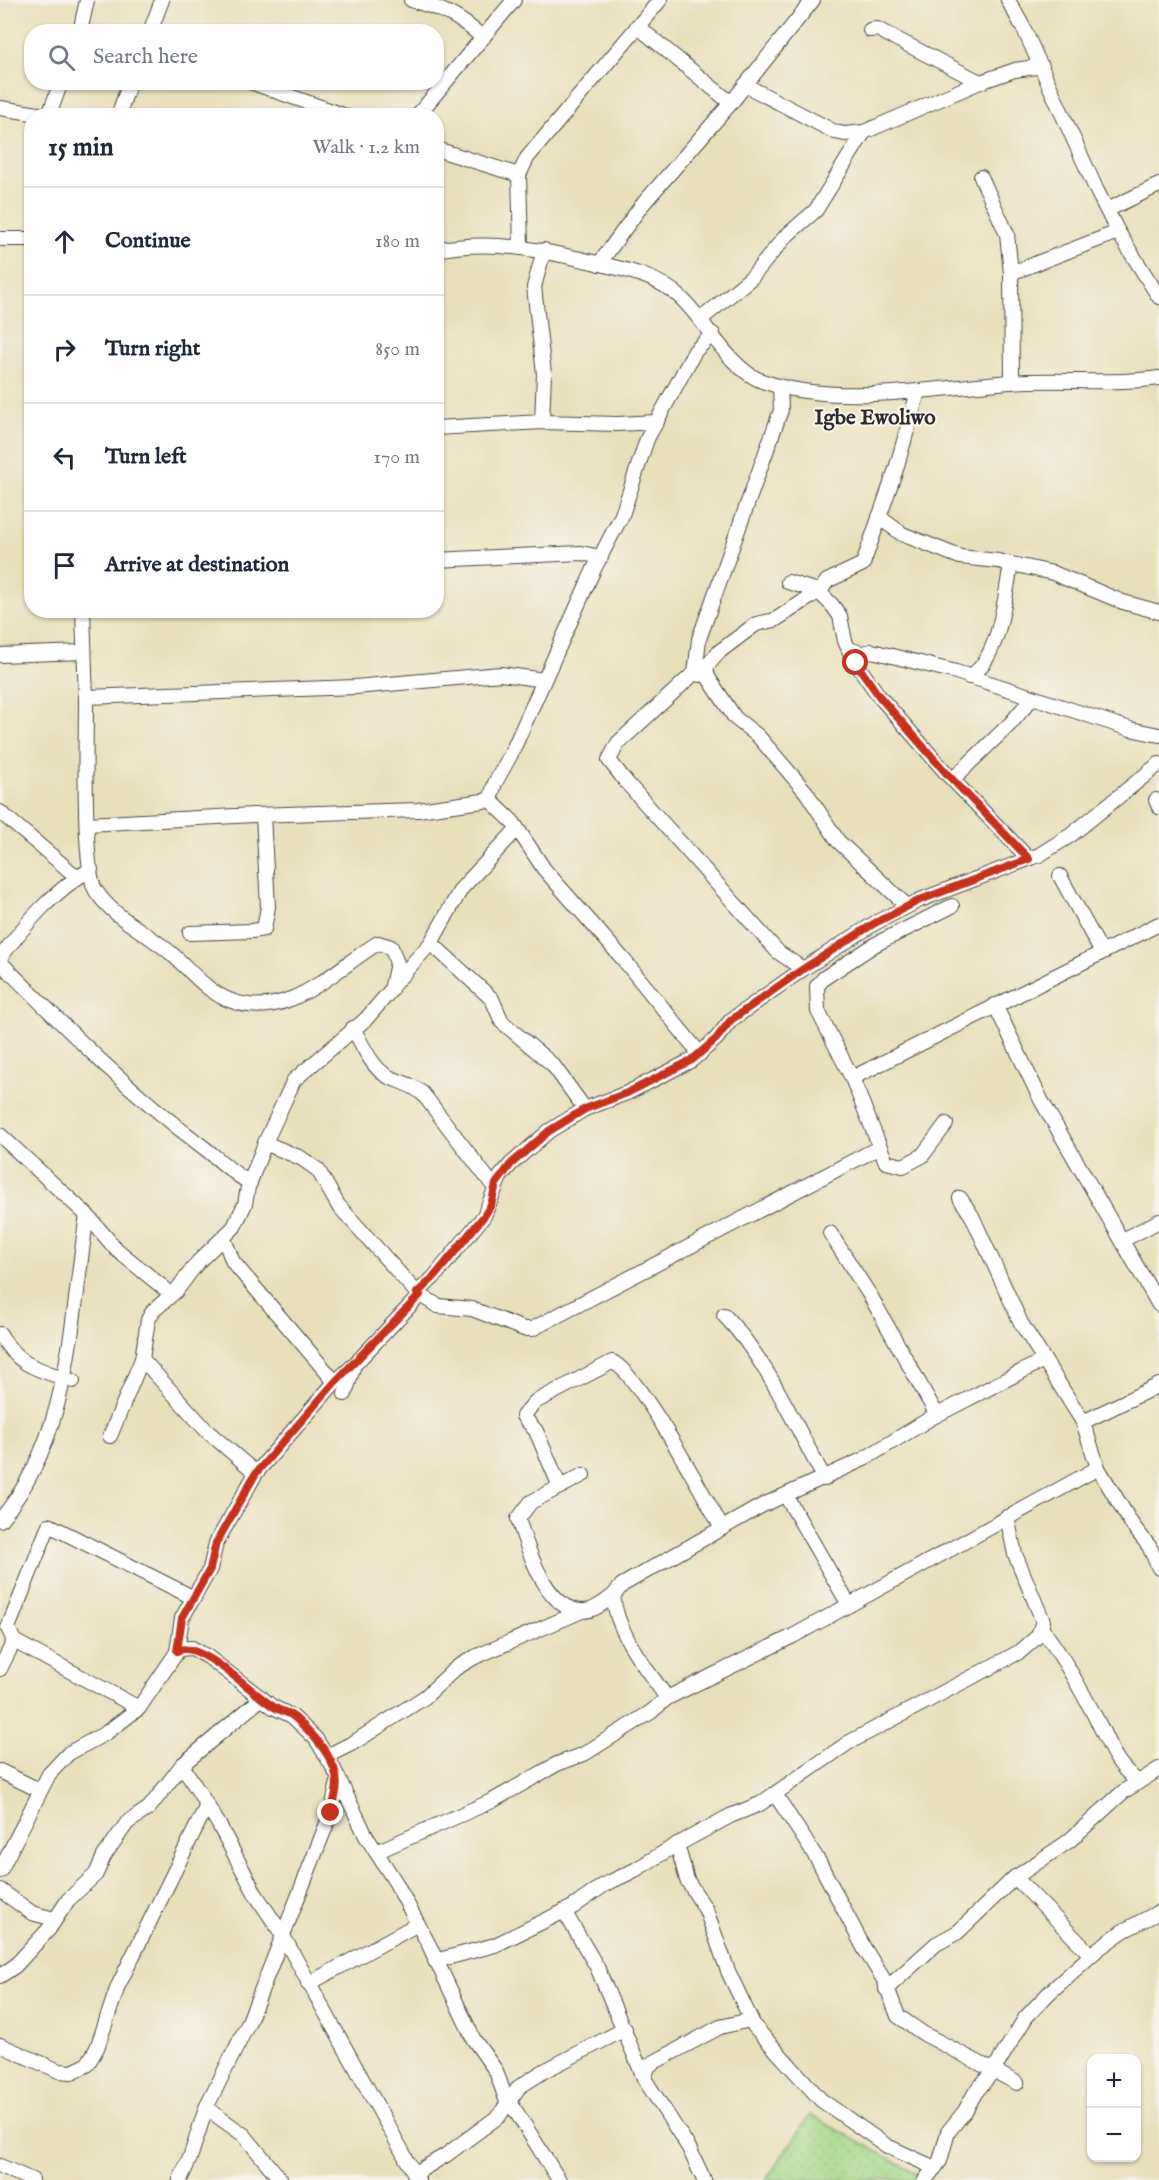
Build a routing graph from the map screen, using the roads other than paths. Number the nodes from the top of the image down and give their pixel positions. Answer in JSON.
{"nodes":[{"id":1,"x":87,"y":0,"type":"edge"},
{"id":2,"x":162,"y":0,"type":"edge"},
{"id":3,"x":411,"y":0,"type":"edge"},
{"id":4,"x":514,"y":0,"type":"edge"},
{"id":5,"x":660,"y":0,"type":"edge"},
{"id":6,"x":813,"y":0,"type":"edge"},
{"id":7,"x":1008,"y":0,"type":"edge"},
{"id":8,"x":82,"y":24,"type":"edge"},
{"id":9,"x":153,"y":24,"type":"edge"},
{"id":10,"x":637,"y":26,"type":"junction"},
{"id":11,"x":870,"y":30,"type":"dead end"},
{"id":12,"x":483,"y":38,"type":"junction"},
{"id":13,"x":1042,"y":66,"type":"junction"},
{"id":14,"x":980,"y":82,"type":"junction"},
{"id":15,"x":444,"y":84,"type":"edge"},
{"id":16,"x":745,"y":85,"type":"junction"},
{"id":17,"x":58,"y":90,"type":"edge"},
{"id":18,"x":127,"y":90,"type":"edge"},
{"id":19,"x":273,"y":90,"type":"edge"},
{"id":20,"x":439,"y":90,"type":"edge"},
{"id":21,"x":731,"y":103,"type":"junction"},
{"id":22,"x":0,"y":108,"type":"edge"},
{"id":23,"x":52,"y":108,"type":"edge"},
{"id":24,"x":121,"y":108,"type":"edge"},
{"id":25,"x":323,"y":108,"type":"edge"},
{"id":26,"x":424,"y":108,"type":"edge"},
{"id":27,"x":24,"y":111,"type":"edge"},
{"id":28,"x":864,"y":132,"type":"junction"},
{"id":29,"x":444,"y":151,"type":"edge"},
{"id":30,"x":519,"y":176,"type":"junction"},
{"id":31,"x":981,"y":177,"type":"dead end"},
{"id":32,"x":1159,"y":185,"type":"edge"},
{"id":33,"x":1107,"y":210,"type":"junction"},
{"id":34,"x":1118,"y":232,"type":"junction"},
{"id":35,"x":0,"y":239,"type":"edge"},
{"id":36,"x":24,"y":239,"type":"edge"},
{"id":37,"x":522,"y":247,"type":"junction"},
{"id":38,"x":444,"y":249,"type":"edge"},
{"id":39,"x":544,"y":250,"type":"junction"},
{"id":40,"x":599,"y":264,"type":"junction"},
{"id":41,"x":1011,"y":273,"type":"junction"},
{"id":42,"x":1159,"y":297,"type":"edge"},
{"id":43,"x":700,"y":320,"type":"junction"},
{"id":44,"x":713,"y":334,"type":"junction"},
{"id":45,"x":1159,"y":378,"type":"edge"},
{"id":46,"x":1012,"y":382,"type":"junction"},
{"id":47,"x":780,"y":387,"type":"junction"},
{"id":48,"x":918,"y":392,"type":"junction"},
{"id":49,"x":542,"y":422,"type":"junction"},
{"id":50,"x":657,"y":422,"type":"junction"},
{"id":51,"x":444,"y":428,"type":"edge"},
{"id":52,"x":879,"y":517,"type":"junction"},
{"id":53,"x":601,"y":557,"type":"junction"},
{"id":54,"x":444,"y":560,"type":"edge"},
{"id":55,"x":1011,"y":564,"type":"junction"},
{"id":56,"x":1031,"y":569,"type":"junction"},
{"id":57,"x":788,"y":582,"type":"dead end"},
{"id":58,"x":818,"y":591,"type":"junction"},
{"id":59,"x":1006,"y":594,"type":"junction"},
{"id":60,"x":1159,"y":612,"type":"edge"},
{"id":61,"x":83,"y":618,"type":"edge"},
{"id":62,"x":84,"y":652,"type":"junction"},
{"id":63,"x":0,"y":655,"type":"edge"},
{"id":64,"x":856,"y":655,"type":"junction"},
{"id":65,"x":703,"y":672,"type":"junction"},
{"id":66,"x":976,"y":676,"type":"junction"},
{"id":67,"x":544,"y":680,"type":"junction"},
{"id":68,"x":86,"y":697,"type":"junction"},
{"id":69,"x":1033,"y":698,"type":"junction"},
{"id":70,"x":1159,"y":735,"type":"edge"},
{"id":71,"x":1159,"y":764,"type":"edge"},
{"id":72,"x":953,"y":779,"type":"junction"},
{"id":73,"x":490,"y":800,"type":"junction"},
{"id":74,"x":0,"y":812,"type":"edge"},
{"id":75,"x":263,"y":815,"type":"junction"},
{"id":76,"x":87,"y":824,"type":"junction"},
{"id":77,"x":517,"y":829,"type":"junction"},
{"id":78,"x":1029,"y":859,"type":"junction"},
{"id":79,"x":91,"y":869,"type":"junction"},
{"id":80,"x":1060,"y":876,"type":"dead end"},
{"id":81,"x":77,"y":877,"type":"junction"},
{"id":82,"x":907,"y":906,"type":"junction"},
{"id":83,"x":952,"y":906,"type":"dead end"},
{"id":84,"x":1159,"y":924,"type":"edge"},
{"id":85,"x":190,"y":933,"type":"dead end"},
{"id":86,"x":431,"y":943,"type":"junction"},
{"id":87,"x":1101,"y":951,"type":"junction"},
{"id":88,"x":0,"y":960,"type":"edge"},
{"id":89,"x":803,"y":969,"type":"junction"},
{"id":90,"x":393,"y":986,"type":"junction"},
{"id":91,"x":995,"y":1005,"type":"junction"},
{"id":92,"x":353,"y":1029,"type":"junction"},
{"id":93,"x":700,"y":1054,"type":"junction"},
{"id":94,"x":852,"y":1078,"type":"junction"},
{"id":95,"x":585,"y":1109,"type":"junction"},
{"id":96,"x":946,"y":1124,"type":"dead end"},
{"id":97,"x":0,"y":1135,"type":"edge"},
{"id":98,"x":265,"y":1143,"type":"junction"},
{"id":99,"x":880,"y":1147,"type":"junction"},
{"id":100,"x":495,"y":1182,"type":"junction"},
{"id":101,"x":250,"y":1183,"type":"junction"},
{"id":102,"x":960,"y":1198,"type":"dead end"},
{"id":103,"x":87,"y":1215,"type":"junction"},
{"id":104,"x":1159,"y":1221,"type":"edge"},
{"id":105,"x":830,"y":1233,"type":"dead end"},
{"id":106,"x":224,"y":1239,"type":"junction"},
{"id":107,"x":1123,"y":1239,"type":"junction"},
{"id":108,"x":171,"y":1294,"type":"junction"},
{"id":109,"x":419,"y":1294,"type":"junction"},
{"id":110,"x":1159,"y":1305,"type":"edge"},
{"id":111,"x":724,"y":1315,"type":"dead end"},
{"id":112,"x":0,"y":1334,"type":"edge"},
{"id":113,"x":142,"y":1359,"type":"junction"},
{"id":114,"x":1044,"y":1360,"type":"junction"},
{"id":115,"x":354,"y":1365,"type":"junction"},
{"id":116,"x":68,"y":1379,"type":"junction"},
{"id":117,"x":335,"y":1382,"type":"junction"},
{"id":118,"x":1159,"y":1385,"type":"edge"},
{"id":119,"x":345,"y":1394,"type":"dead end"},
{"id":120,"x":937,"y":1416,"type":"junction"},
{"id":121,"x":1083,"y":1422,"type":"junction"},
{"id":122,"x":110,"y":1436,"type":"dead end"},
{"id":123,"x":1098,"y":1468,"type":"junction"},
{"id":124,"x":256,"y":1473,"type":"junction"},
{"id":125,"x":583,"y":1475,"type":"dead end"},
{"id":126,"x":825,"y":1479,"type":"junction"},
{"id":127,"x":560,"y":1487,"type":"junction"},
{"id":128,"x":786,"y":1496,"type":"junction"},
{"id":129,"x":1007,"y":1517,"type":"junction"},
{"id":130,"x":0,"y":1520,"type":"edge"},
{"id":131,"x":722,"y":1528,"type":"junction"},
{"id":132,"x":1159,"y":1568,"type":"edge"},
{"id":133,"x":614,"y":1596,"type":"junction"},
{"id":134,"x":194,"y":1598,"type":"junction"},
{"id":135,"x":849,"y":1605,"type":"junction"},
{"id":136,"x":582,"y":1611,"type":"junction"},
{"id":137,"x":1041,"y":1628,"type":"junction"},
{"id":138,"x":14,"y":1641,"type":"junction"},
{"id":139,"x":177,"y":1651,"type":"junction"},
{"id":140,"x":0,"y":1669,"type":"edge"},
{"id":141,"x":262,"y":1698,"type":"junction"},
{"id":142,"x":668,"y":1698,"type":"junction"},
{"id":143,"x":139,"y":1708,"type":"junction"},
{"id":144,"x":327,"y":1756,"type":"junction"},
{"id":145,"x":182,"y":1765,"type":"junction"},
{"id":146,"x":1159,"y":1769,"type":"edge"},
{"id":147,"x":0,"y":1771,"type":"edge"},
{"id":148,"x":1137,"y":1781,"type":"junction"},
{"id":149,"x":338,"y":1782,"type":"junction"},
{"id":150,"x":39,"y":1790,"type":"junction"},
{"id":151,"x":775,"y":1794,"type":"junction"},
{"id":152,"x":206,"y":1807,"type":"junction"},
{"id":153,"x":677,"y":1844,"type":"junction"},
{"id":154,"x":376,"y":1852,"type":"junction"},
{"id":155,"x":0,"y":1871,"type":"edge"},
{"id":156,"x":1015,"y":1877,"type":"junction"},
{"id":157,"x":0,"y":1890,"type":"edge"},
{"id":158,"x":564,"y":1911,"type":"junction"},
{"id":159,"x":1159,"y":1912,"type":"edge"},
{"id":160,"x":54,"y":1919,"type":"junction"},
{"id":161,"x":418,"y":1924,"type":"junction"},
{"id":162,"x":282,"y":1934,"type":"junction"},
{"id":163,"x":1091,"y":1955,"type":"junction"},
{"id":164,"x":435,"y":1960,"type":"junction"},
{"id":165,"x":0,"y":1976,"type":"edge"},
{"id":166,"x":308,"y":1984,"type":"junction"},
{"id":167,"x":886,"y":1989,"type":"junction"},
{"id":168,"x":750,"y":2020,"type":"junction"},
{"id":169,"x":624,"y":2029,"type":"junction"},
{"id":170,"x":0,"y":2045,"type":"edge"},
{"id":171,"x":643,"y":2068,"type":"junction"},
{"id":172,"x":496,"y":2071,"type":"junction"},
{"id":173,"x":993,"y":2071,"type":"junction"},
{"id":174,"x":1017,"y":2083,"type":"dead end"},
{"id":175,"x":519,"y":2088,"type":"junction"},
{"id":176,"x":509,"y":2104,"type":"junction"},
{"id":177,"x":206,"y":2108,"type":"junction"},
{"id":178,"x":0,"y":2166,"type":"edge"},
{"id":179,"x":935,"y":2168,"type":"junction"},
{"id":180,"x":416,"y":2177,"type":"edge"},
{"id":181,"x":32,"y":2180,"type":"edge"},
{"id":182,"x":180,"y":2180,"type":"edge"},
{"id":183,"x":281,"y":2180,"type":"edge"},
{"id":184,"x":559,"y":2180,"type":"edge"},
{"id":185,"x":704,"y":2180,"type":"edge"},
{"id":186,"x":925,"y":2180,"type":"edge"}],
"edges":[{"from":1,"to":8,"type":"street"},
{"from":2,"to":9,"type":"street"},
{"from":3,"to":12,"type":"street"},
{"from":4,"to":12,"type":"street"},
{"from":5,"to":10,"type":"street"},
{"from":6,"to":16,"type":"street"},
{"from":7,"to":13,"type":"street"},
{"from":10,"to":21,"type":"street"},
{"from":10,"to":30,"type":"street"},
{"from":11,"to":14,"type":"street"},
{"from":12,"to":15,"type":"street"},
{"from":13,"to":14,"type":"street"},
{"from":13,"to":33,"type":"street"},
{"from":14,"to":28,"type":"street"},
{"from":16,"to":21,"type":"street"},
{"from":16,"to":28,"type":"street"},
{"from":17,"to":23,"type":"street"},
{"from":18,"to":24,"type":"street"},
{"from":19,"to":25,"type":"street"},
{"from":20,"to":26,"type":"street"},
{"from":21,"to":40,"type":"street"},
{"from":22,"to":27,"type":"street"},
{"from":28,"to":43,"type":"street"},
{"from":29,"to":30,"type":"street"},
{"from":30,"to":37,"type":"street"},
{"from":31,"to":41,"type":"street"},
{"from":32,"to":33,"type":"street"},
{"from":33,"to":34,"type":"street"},
{"from":34,"to":41,"type":"street"},
{"from":34,"to":42,"type":"street"},
{"from":35,"to":36,"type":"street"},
{"from":37,"to":38,"type":"street"},
{"from":37,"to":39,"type":"street"},
{"from":39,"to":40,"type":"street"},
{"from":39,"to":49,"type":"street"},
{"from":40,"to":43,"type":"street"},
{"from":41,"to":46,"type":"street"},
{"from":43,"to":44,"type":"street"},
{"from":44,"to":47,"type":"street"},
{"from":44,"to":50,"type":"street"},
{"from":45,"to":46,"type":"street"},
{"from":46,"to":48,"type":"street"},
{"from":47,"to":48,"type":"street"},
{"from":47,"to":65,"type":"street"},
{"from":48,"to":52,"type":"street"},
{"from":49,"to":50,"type":"street"},
{"from":49,"to":51,"type":"street"},
{"from":50,"to":53,"type":"street"},
{"from":52,"to":55,"type":"street"},
{"from":52,"to":58,"type":"street"},
{"from":53,"to":54,"type":"street"},
{"from":53,"to":67,"type":"street"},
{"from":55,"to":56,"type":"street"},
{"from":55,"to":59,"type":"street"},
{"from":56,"to":59,"type":"street"},
{"from":56,"to":60,"type":"street"},
{"from":57,"to":58,"type":"street"},
{"from":58,"to":64,"type":"street"},
{"from":58,"to":65,"type":"street"},
{"from":59,"to":66,"type":"street"},
{"from":61,"to":62,"type":"street"},
{"from":62,"to":63,"type":"street"},
{"from":62,"to":68,"type":"street"},
{"from":64,"to":66,"type":"street"},
{"from":64,"to":72,"type":"street"},
{"from":65,"to":82,"type":"street"},
{"from":65,"to":89,"type":"street"},
{"from":66,"to":69,"type":"street"},
{"from":67,"to":68,"type":"street"},
{"from":67,"to":73,"type":"street"},
{"from":68,"to":76,"type":"street"},
{"from":69,"to":70,"type":"street"},
{"from":69,"to":72,"type":"street"},
{"from":71,"to":78,"type":"street"},
{"from":72,"to":78,"type":"street"},
{"from":73,"to":75,"type":"street"},
{"from":73,"to":77,"type":"street"},
{"from":74,"to":81,"type":"street"},
{"from":75,"to":76,"type":"street"},
{"from":75,"to":85,"type":"street"},
{"from":76,"to":79,"type":"street"},
{"from":77,"to":86,"type":"street"},
{"from":77,"to":93,"type":"street"},
{"from":78,"to":82,"type":"street"},
{"from":79,"to":81,"type":"street"},
{"from":79,"to":90,"type":"street"},
{"from":80,"to":87,"type":"street"},
{"from":81,"to":88,"type":"street"},
{"from":82,"to":89,"type":"street"},
{"from":83,"to":94,"type":"street"},
{"from":84,"to":87,"type":"street"},
{"from":86,"to":90,"type":"street"},
{"from":86,"to":95,"type":"street"},
{"from":87,"to":91,"type":"street"},
{"from":88,"to":101,"type":"street"},
{"from":89,"to":93,"type":"street"},
{"from":90,"to":92,"type":"street"},
{"from":91,"to":94,"type":"street"},
{"from":91,"to":107,"type":"street"},
{"from":92,"to":98,"type":"street"},
{"from":92,"to":100,"type":"street"},
{"from":93,"to":95,"type":"street"},
{"from":94,"to":99,"type":"street"},
{"from":95,"to":100,"type":"street"},
{"from":96,"to":99,"type":"street"},
{"from":97,"to":103,"type":"street"},
{"from":98,"to":101,"type":"street"},
{"from":98,"to":109,"type":"street"},
{"from":99,"to":109,"type":"street"},
{"from":100,"to":109,"type":"street"},
{"from":101,"to":106,"type":"street"},
{"from":102,"to":114,"type":"street"},
{"from":103,"to":108,"type":"street"},
{"from":103,"to":116,"type":"street"},
{"from":104,"to":107,"type":"street"},
{"from":105,"to":120,"type":"street"},
{"from":106,"to":108,"type":"street"},
{"from":106,"to":117,"type":"street"},
{"from":107,"to":110,"type":"street"},
{"from":108,"to":113,"type":"street"},
{"from":109,"to":115,"type":"street"},
{"from":111,"to":126,"type":"street"},
{"from":112,"to":116,"type":"street"},
{"from":113,"to":122,"type":"street"},
{"from":113,"to":124,"type":"street"},
{"from":114,"to":120,"type":"street"},
{"from":114,"to":121,"type":"street"},
{"from":115,"to":117,"type":"street"},
{"from":115,"to":119,"type":"street"},
{"from":116,"to":130,"type":"street"},
{"from":117,"to":124,"type":"street"},
{"from":118,"to":121,"type":"street"},
{"from":120,"to":126,"type":"street"},
{"from":121,"to":123,"type":"street"},
{"from":123,"to":129,"type":"street"},
{"from":123,"to":132,"type":"street"},
{"from":124,"to":134,"type":"street"},
{"from":125,"to":127,"type":"street"},
{"from":126,"to":128,"type":"street"},
{"from":127,"to":131,"type":"street"},
{"from":127,"to":136,"type":"street"},
{"from":128,"to":131,"type":"street"},
{"from":128,"to":135,"type":"street"},
{"from":129,"to":135,"type":"street"},
{"from":129,"to":137,"type":"street"},
{"from":131,"to":133,"type":"street"},
{"from":133,"to":136,"type":"street"},
{"from":133,"to":142,"type":"street"},
{"from":134,"to":138,"type":"street"},
{"from":134,"to":139,"type":"street"},
{"from":135,"to":142,"type":"street"},
{"from":136,"to":144,"type":"street"},
{"from":137,"to":148,"type":"street"},
{"from":137,"to":151,"type":"street"},
{"from":138,"to":140,"type":"street"},
{"from":138,"to":143,"type":"street"},
{"from":139,"to":141,"type":"street"},
{"from":139,"to":143,"type":"street"},
{"from":141,"to":144,"type":"street"},
{"from":141,"to":145,"type":"street"},
{"from":142,"to":154,"type":"street"},
{"from":143,"to":150,"type":"street"},
{"from":144,"to":149,"type":"street"},
{"from":145,"to":152,"type":"street"},
{"from":145,"to":160,"type":"street"},
{"from":146,"to":148,"type":"street"},
{"from":147,"to":150,"type":"street"},
{"from":148,"to":156,"type":"street"},
{"from":149,"to":154,"type":"street"},
{"from":149,"to":162,"type":"street"},
{"from":150,"to":155,"type":"street"},
{"from":151,"to":153,"type":"street"},
{"from":151,"to":167,"type":"street"},
{"from":152,"to":162,"type":"street"},
{"from":152,"to":170,"type":"street"},
{"from":153,"to":158,"type":"street"},
{"from":153,"to":168,"type":"street"},
{"from":154,"to":161,"type":"street"},
{"from":156,"to":163,"type":"street"},
{"from":156,"to":167,"type":"street"},
{"from":157,"to":160,"type":"street"},
{"from":158,"to":164,"type":"street"},
{"from":158,"to":169,"type":"street"},
{"from":159,"to":163,"type":"street"},
{"from":160,"to":165,"type":"street"},
{"from":161,"to":164,"type":"street"},
{"from":161,"to":166,"type":"street"},
{"from":162,"to":166,"type":"street"},
{"from":162,"to":177,"type":"street"},
{"from":163,"to":173,"type":"street"},
{"from":164,"to":172,"type":"street"},
{"from":166,"to":180,"type":"street"},
{"from":167,"to":173,"type":"street"},
{"from":168,"to":171,"type":"street"},
{"from":168,"to":179,"type":"street"},
{"from":169,"to":171,"type":"street"},
{"from":169,"to":175,"type":"street"},
{"from":171,"to":185,"type":"street"},
{"from":172,"to":175,"type":"street"},
{"from":172,"to":176,"type":"street"},
{"from":173,"to":174,"type":"street"},
{"from":173,"to":179,"type":"street"},
{"from":175,"to":176,"type":"street"},
{"from":176,"to":180,"type":"street"},
{"from":176,"to":184,"type":"street"},
{"from":177,"to":182,"type":"street"},
{"from":177,"to":183,"type":"street"},
{"from":178,"to":181,"type":"street"},
{"from":179,"to":186,"type":"street"}]}
